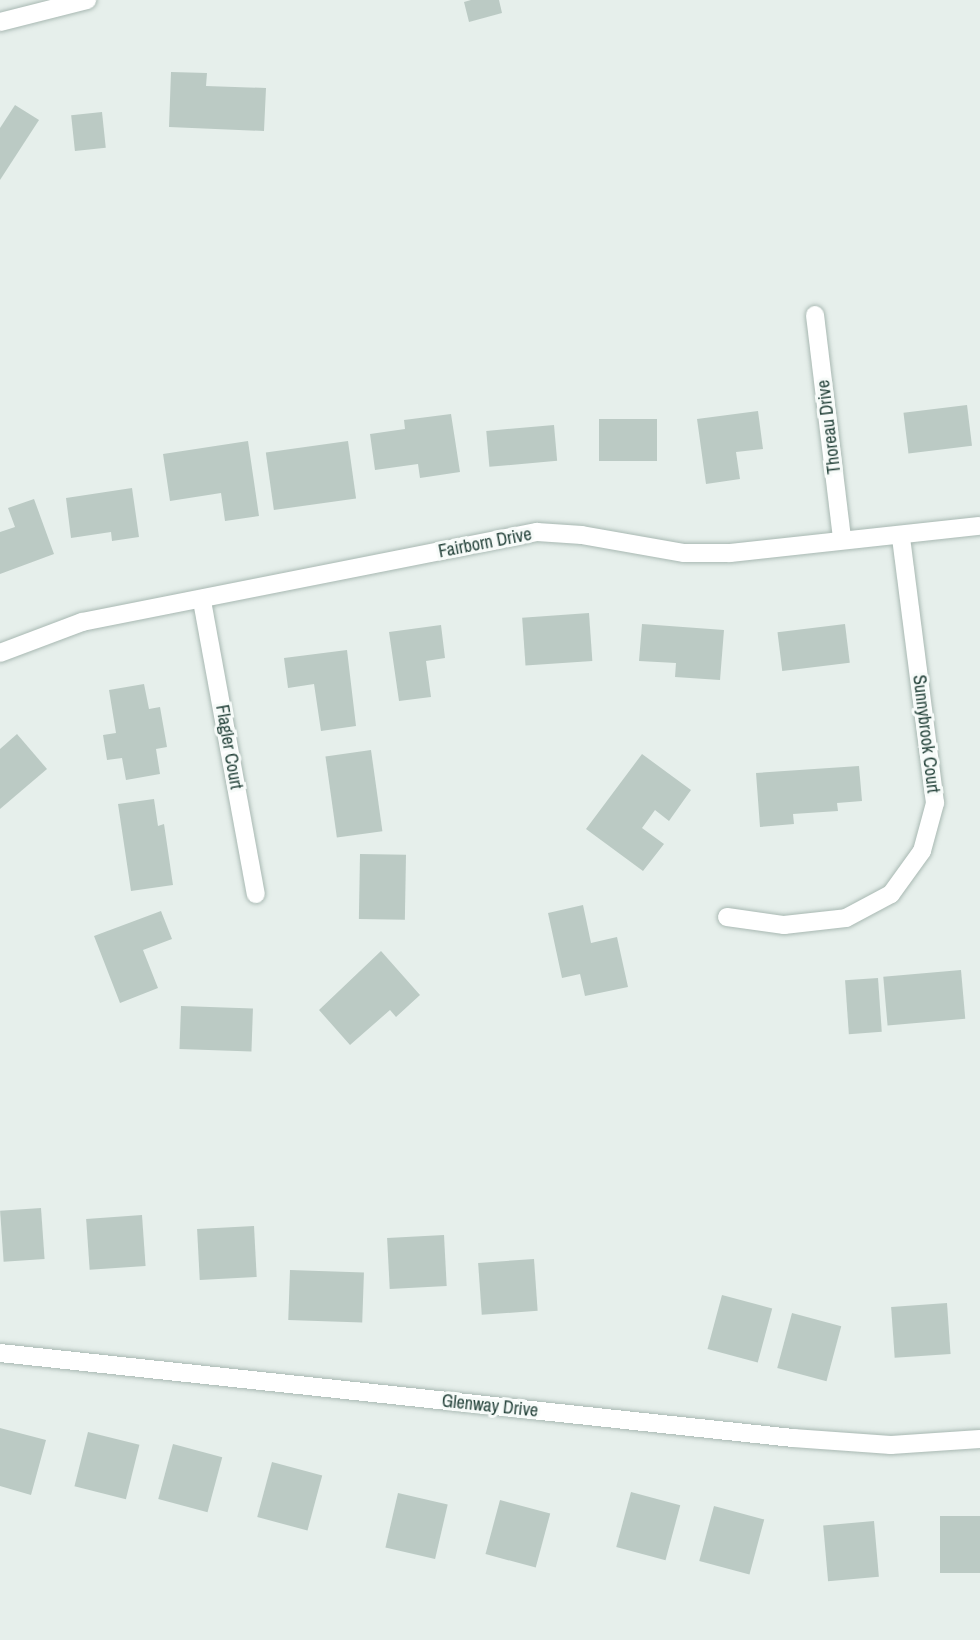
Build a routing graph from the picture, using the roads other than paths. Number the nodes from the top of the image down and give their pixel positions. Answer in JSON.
{"nodes":[{"id":1,"x":87,"y":0,"type":"edge"},
{"id":2,"x":0,"y":22,"type":"edge"},
{"id":3,"x":815,"y":315,"type":"dead end"},
{"id":4,"x":980,"y":526,"type":"edge"},
{"id":5,"x":900,"y":537,"type":"junction"},
{"id":6,"x":842,"y":538,"type":"junction"},
{"id":7,"x":202,"y":601,"type":"junction"},
{"id":8,"x":0,"y":653,"type":"edge"},
{"id":9,"x":256,"y":894,"type":"dead end"},
{"id":10,"x":727,"y":917,"type":"dead end"},
{"id":11,"x":0,"y":1353,"type":"edge"},
{"id":12,"x":980,"y":1438,"type":"edge"}],
"edges":[{"from":1,"to":2,"type":"street"},
{"from":3,"to":6,"type":"street","name":"Thoreau Drive"},
{"from":4,"to":5,"type":"street","name":"Fairborn Drive"},
{"from":5,"to":6,"type":"street","name":"Fairborn Drive"},
{"from":5,"to":10,"type":"street","name":"Sunnybrook Court"},
{"from":6,"to":7,"type":"street","name":"Fairborn Drive"},
{"from":7,"to":8,"type":"street","name":"Fairborn Drive"},
{"from":7,"to":9,"type":"street","name":"Flagler Court"},
{"from":11,"to":12,"type":"street","name":"Glenway Drive"}]}
